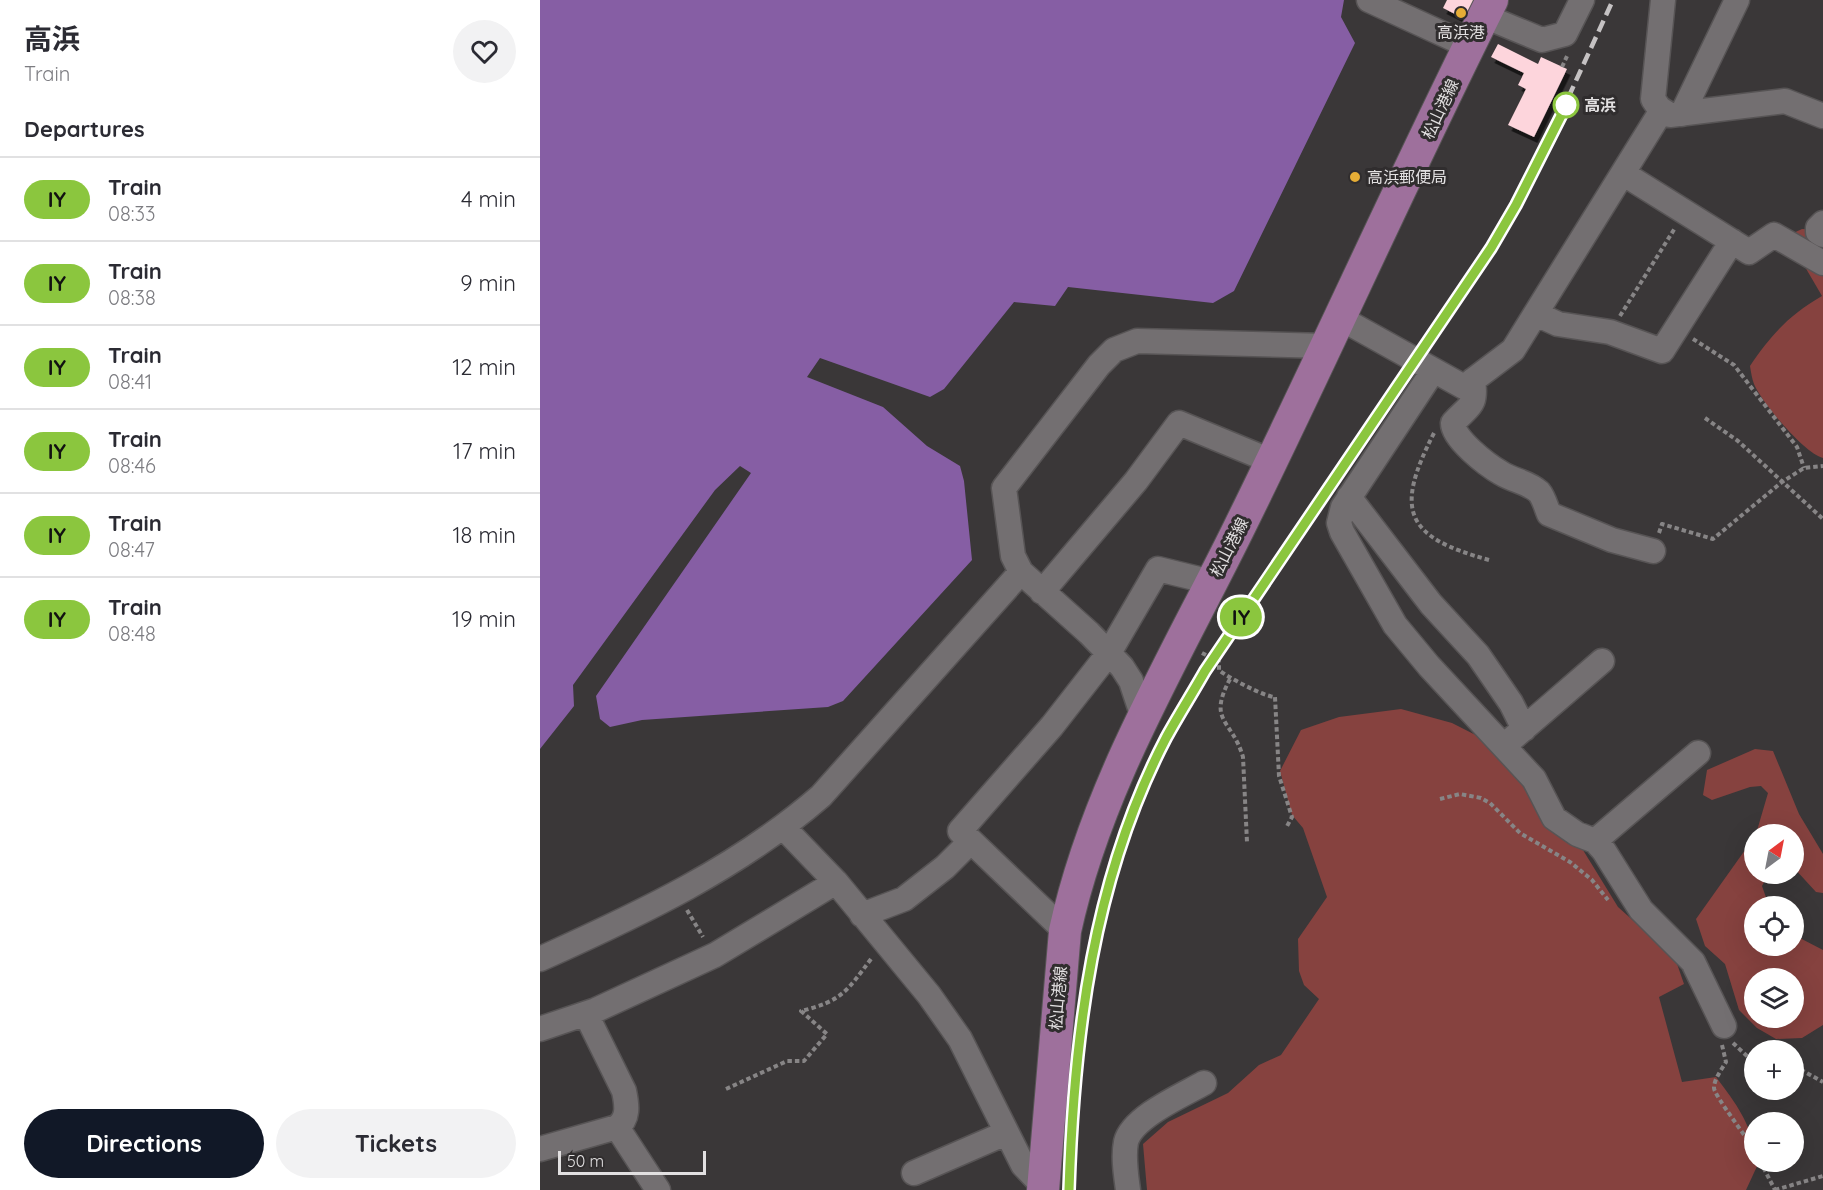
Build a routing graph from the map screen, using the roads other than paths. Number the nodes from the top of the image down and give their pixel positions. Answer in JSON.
{"nodes":[{"id":1,"x":1372,"y":0,"type":"edge"},
{"id":2,"x":1582,"y":0,"type":"edge"},
{"id":3,"x":1663,"y":0,"type":"edge"},
{"id":4,"x":1737,"y":0,"type":"edge"},
{"id":5,"x":1488,"y":8,"type":"edge"},
{"id":6,"x":1469,"y":46,"type":"junction"},
{"id":7,"x":1672,"y":112,"type":"junction"},
{"id":8,"x":1823,"y":116,"type":"edge"},
{"id":9,"x":1623,"y":174,"type":"junction"},
{"id":10,"x":1823,"y":223,"type":"edge"},
{"id":11,"x":1823,"y":235,"type":"edge"},
{"id":12,"x":1732,"y":241,"type":"junction"},
{"id":13,"x":1823,"y":263,"type":"edge"},
{"id":14,"x":1536,"y":314,"type":"junction"},
{"id":15,"x":1340,"y":318,"type":"junction"},
{"id":16,"x":1326,"y":346,"type":"junction"},
{"id":17,"x":1433,"y":370,"type":"junction"},
{"id":18,"x":1473,"y":380,"type":"junction"},
{"id":19,"x":1271,"y":461,"type":"junction"},
{"id":20,"x":1349,"y":497,"type":"junction"},
{"id":21,"x":1653,"y":550,"type":"road end"},
{"id":22,"x":1021,"y":572,"type":"junction"},
{"id":23,"x":1211,"y":582,"type":"junction"},
{"id":24,"x":1042,"y":592,"type":"junction"},
{"id":25,"x":1109,"y":653,"type":"junction"},
{"id":26,"x":1602,"y":661,"type":"dead end"},
{"id":27,"x":1143,"y":717,"type":"junction"},
{"id":28,"x":1524,"y":729,"type":"junction"},
{"id":29,"x":1503,"y":745,"type":"junction"},
{"id":30,"x":1698,"y":753,"type":"dead end"},
{"id":31,"x":784,"y":828,"type":"junction"},
{"id":32,"x":971,"y":841,"type":"junction"},
{"id":33,"x":1594,"y":841,"type":"junction"},
{"id":34,"x":836,"y":882,"type":"junction"},
{"id":35,"x":862,"y":915,"type":"junction"},
{"id":36,"x":1065,"y":931,"type":"junction"},
{"id":37,"x":540,"y":959,"type":"edge"},
{"id":38,"x":586,"y":1014,"type":"junction"},
{"id":39,"x":1724,"y":1026,"type":"road end"},
{"id":40,"x":540,"y":1029,"type":"edge"},
{"id":41,"x":1204,"y":1083,"type":"dead end"},
{"id":42,"x":617,"y":1127,"type":"junction"},
{"id":43,"x":1006,"y":1132,"type":"junction"},
{"id":44,"x":540,"y":1149,"type":"edge"},
{"id":45,"x":914,"y":1173,"type":"dead end"},
{"id":46,"x":1043,"y":1188,"type":"edge"},
{"id":47,"x":658,"y":1190,"type":"edge"},
{"id":48,"x":1128,"y":1190,"type":"edge"}],
"edges":[{"from":1,"to":6,"type":"street"},
{"from":2,"to":5,"type":"street"},
{"from":3,"to":7,"type":"street"},
{"from":4,"to":7,"type":"street"},
{"from":5,"to":6,"type":"main road","name":"松山港線"},
{"from":6,"to":15,"type":"main road","name":"松山港線"},
{"from":7,"to":8,"type":"street"},
{"from":7,"to":9,"type":"street"},
{"from":9,"to":12,"type":"street"},
{"from":9,"to":14,"type":"street"},
{"from":10,"to":11,"type":"street"},
{"from":12,"to":13,"type":"street"},
{"from":12,"to":14,"type":"street"},
{"from":14,"to":18,"type":"street"},
{"from":15,"to":16,"type":"main road","name":"松山港線"},
{"from":15,"to":17,"type":"street"},
{"from":16,"to":19,"type":"main road","name":"松山港線"},
{"from":16,"to":22,"type":"street"},
{"from":17,"to":18,"type":"street"},
{"from":17,"to":20,"type":"street"},
{"from":18,"to":21,"type":"street"},
{"from":19,"to":23,"type":"main road","name":"松山港線"},
{"from":19,"to":24,"type":"street"},
{"from":20,"to":28,"type":"street"},
{"from":20,"to":29,"type":"street"},
{"from":22,"to":24,"type":"street"},
{"from":22,"to":31,"type":"street"},
{"from":23,"to":25,"type":"street"},
{"from":23,"to":27,"type":"main road","name":"松山港線"},
{"from":24,"to":25,"type":"street"},
{"from":25,"to":27,"type":"street"},
{"from":25,"to":32,"type":"street"},
{"from":26,"to":28,"type":"street"},
{"from":27,"to":36,"type":"main road","name":"松山港線"},
{"from":28,"to":29,"type":"street"},
{"from":29,"to":33,"type":"street"},
{"from":30,"to":33,"type":"street"},
{"from":31,"to":34,"type":"street"},
{"from":31,"to":37,"type":"street"},
{"from":32,"to":35,"type":"street"},
{"from":32,"to":36,"type":"street"},
{"from":33,"to":39,"type":"street"},
{"from":34,"to":35,"type":"street"},
{"from":34,"to":38,"type":"street"},
{"from":35,"to":43,"type":"street"},
{"from":36,"to":46,"type":"main road","name":"松山港線"},
{"from":38,"to":40,"type":"street"},
{"from":38,"to":42,"type":"street"},
{"from":41,"to":48,"type":"street"},
{"from":42,"to":44,"type":"street"},
{"from":42,"to":47,"type":"street"},
{"from":43,"to":45,"type":"street"},
{"from":43,"to":46,"type":"street"}]}
